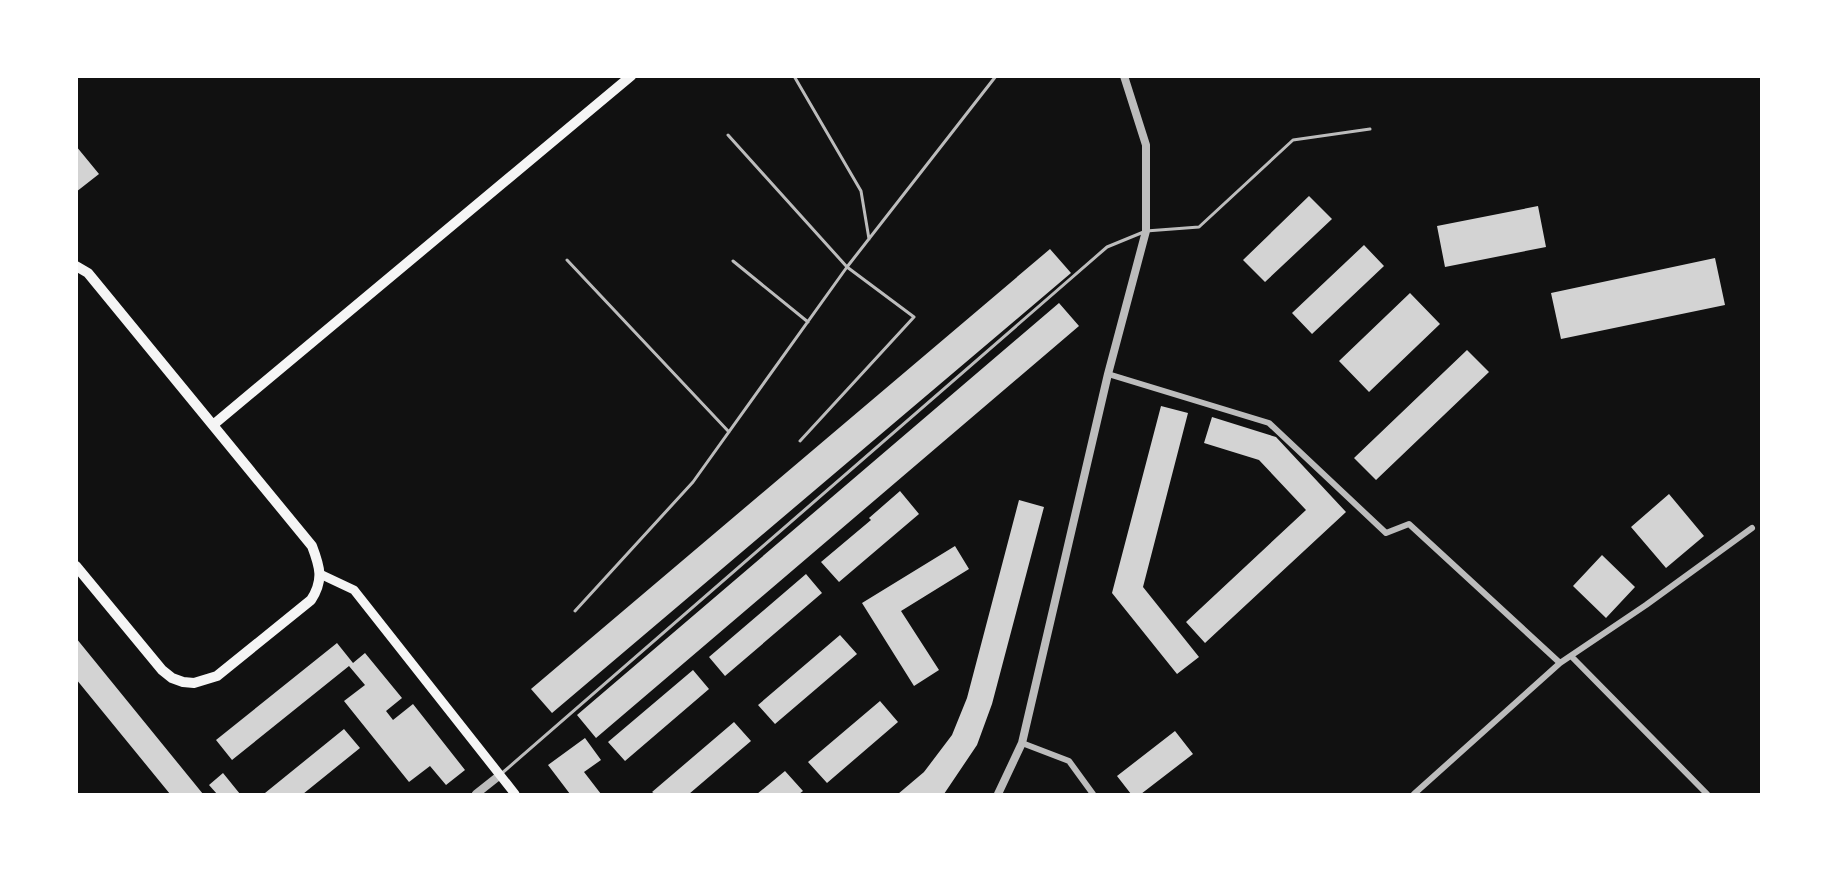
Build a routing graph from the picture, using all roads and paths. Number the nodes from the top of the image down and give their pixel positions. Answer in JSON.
{"nodes":[{"id":1,"x":631,"y":76,"type":"edge"},
{"id":2,"x":794,"y":76,"type":"edge"},
{"id":3,"x":996,"y":76,"type":"edge"},
{"id":4,"x":1124,"y":76,"type":"edge"},
{"id":5,"x":1370,"y":129,"type":"dead end"},
{"id":6,"x":728,"y":135,"type":"dead end"},
{"id":7,"x":1146,"y":231,"type":"junction"},
{"id":8,"x":869,"y":239,"type":"junction"},
{"id":9,"x":567,"y":260,"type":"dead end"},
{"id":10,"x":734,"y":261,"type":"dead end"},
{"id":11,"x":76,"y":266,"type":"edge"},
{"id":12,"x":847,"y":267,"type":"junction"},
{"id":13,"x":808,"y":322,"type":"junction"},
{"id":14,"x":1108,"y":374,"type":"junction"},
{"id":15,"x":213,"y":425,"type":"junction"},
{"id":16,"x":729,"y":432,"type":"junction"},
{"id":17,"x":800,"y":441,"type":"dead end"},
{"id":18,"x":1752,"y":528,"type":"dead end"},
{"id":19,"x":76,"y":566,"type":"edge"},
{"id":20,"x":320,"y":574,"type":"junction"},
{"id":21,"x":575,"y":611,"type":"dead end"},
{"id":22,"x":1571,"y":656,"type":"junction"},
{"id":23,"x":1560,"y":663,"type":"junction"},
{"id":24,"x":1022,"y":743,"type":"junction"},
{"id":25,"x":500,"y":775,"type":"junction"},
{"id":26,"x":476,"y":795,"type":"edge"},
{"id":27,"x":515,"y":795,"type":"edge"},
{"id":28,"x":998,"y":795,"type":"edge"},
{"id":29,"x":1093,"y":795,"type":"edge"},
{"id":30,"x":1414,"y":795,"type":"edge"},
{"id":31,"x":1707,"y":795,"type":"edge"}],
"edges":[{"from":1,"to":15,"type":"main road"},
{"from":2,"to":8,"type":"lane"},
{"from":3,"to":8,"type":"lane"},
{"from":4,"to":7,"type":"street"},
{"from":5,"to":7,"type":"lane"},
{"from":6,"to":12,"type":"lane"},
{"from":7,"to":14,"type":"street"},
{"from":7,"to":25,"type":"lane"},
{"from":8,"to":12,"type":"lane"},
{"from":9,"to":16,"type":"lane"},
{"from":10,"to":13,"type":"lane"},
{"from":11,"to":15,"type":"main road"},
{"from":12,"to":13,"type":"lane"},
{"from":12,"to":17,"type":"lane"},
{"from":13,"to":16,"type":"lane"},
{"from":14,"to":23,"type":"street"},
{"from":14,"to":24,"type":"street"},
{"from":15,"to":20,"type":"main road"},
{"from":16,"to":21,"type":"lane"},
{"from":18,"to":22,"type":"street"},
{"from":19,"to":20,"type":"main road"},
{"from":20,"to":25,"type":"main road"},
{"from":22,"to":23,"type":"street"},
{"from":22,"to":31,"type":"street"},
{"from":23,"to":30,"type":"street"},
{"from":24,"to":28,"type":"street"},
{"from":24,"to":29,"type":"street"},
{"from":25,"to":26,"type":"street"},
{"from":25,"to":27,"type":"main road"}]}
